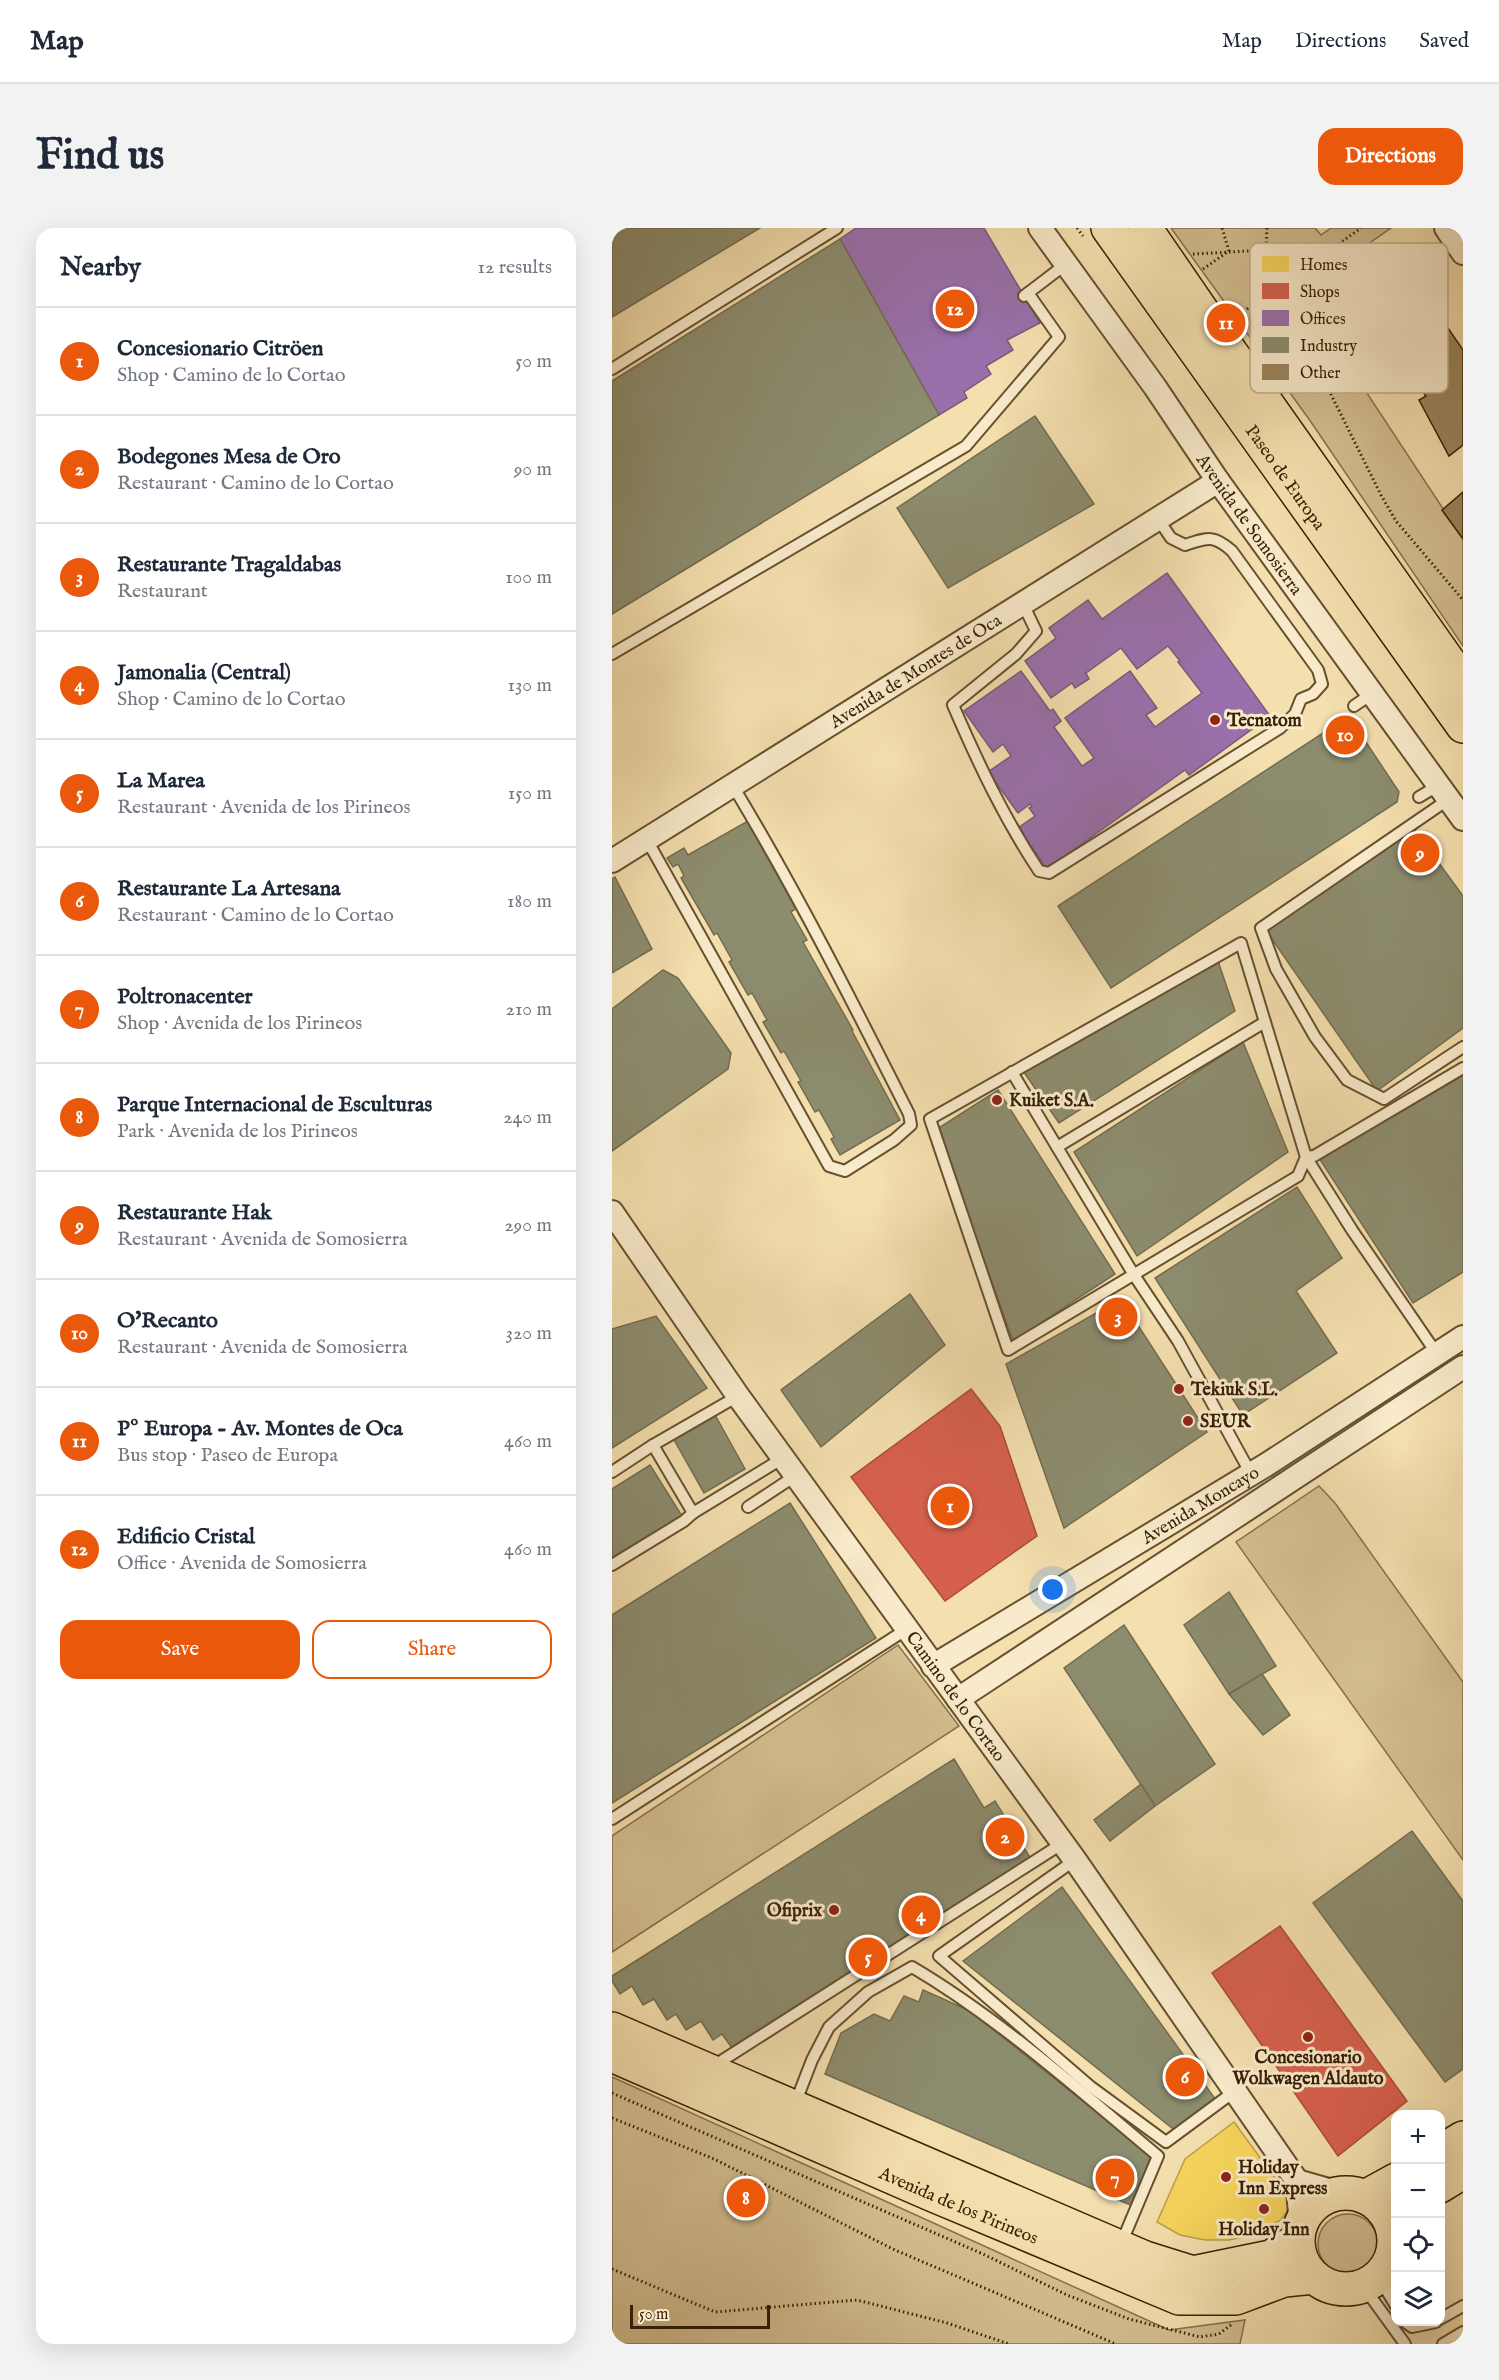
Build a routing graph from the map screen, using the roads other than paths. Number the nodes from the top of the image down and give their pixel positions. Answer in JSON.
{"nodes":[{"id":1,"x":837,"y":228,"type":"edge"},
{"id":2,"x":1040,"y":228,"type":"edge"},
{"id":3,"x":1108,"y":228,"type":"edge"},
{"id":4,"x":1145,"y":228,"type":"edge"},
{"id":5,"x":1446,"y":228,"type":"edge"},
{"id":6,"x":1463,"y":253,"type":"edge"},
{"id":7,"x":1066,"y":264,"type":"junction"},
{"id":8,"x":612,"y":369,"type":"edge"},
{"id":9,"x":1250,"y":380,"type":"edge"},
{"id":10,"x":1259,"y":393,"type":"edge"},
{"id":11,"x":1218,"y":481,"type":"junction"},
{"id":12,"x":1158,"y":519,"type":"junction"},
{"id":13,"x":1023,"y":604,"type":"junction"},
{"id":14,"x":612,"y":654,"type":"edge"},
{"id":15,"x":1463,"y":682,"type":"edge"},
{"id":16,"x":1373,"y":693,"type":"junction"},
{"id":17,"x":1354,"y":706,"type":"dead end"},
{"id":18,"x":1463,"y":726,"type":"edge"},
{"id":19,"x":733,"y":786,"type":"junction"},
{"id":20,"x":1444,"y":792,"type":"junction"},
{"id":21,"x":1419,"y":797,"type":"dead end"},
{"id":22,"x":1463,"y":819,"type":"edge"},
{"id":23,"x":647,"y":840,"type":"junction"},
{"id":24,"x":612,"y":861,"type":"edge"},
{"id":25,"x":1265,"y":1022,"type":"junction"},
{"id":26,"x":1463,"y":1047,"type":"edge"},
{"id":27,"x":1463,"y":1068,"type":"edge"},
{"id":28,"x":1012,"y":1072,"type":"junction"},
{"id":29,"x":1057,"y":1147,"type":"junction"},
{"id":30,"x":1306,"y":1157,"type":"junction"},
{"id":31,"x":612,"y":1212,"type":"edge"},
{"id":32,"x":1134,"y":1275,"type":"junction"},
{"id":33,"x":1463,"y":1337,"type":"edge"},
{"id":34,"x":1437,"y":1354,"type":"junction"},
{"id":35,"x":1463,"y":1367,"type":"edge"},
{"id":36,"x":738,"y":1396,"type":"junction"},
{"id":37,"x":653,"y":1445,"type":"junction"},
{"id":38,"x":789,"y":1467,"type":"junction"},
{"id":39,"x":612,"y":1472,"type":"edge"},
{"id":40,"x":1251,"y":1474,"type":"junction"},
{"id":41,"x":1264,"y":1497,"type":"junction"},
{"id":42,"x":748,"y":1507,"type":"dead end"},
{"id":43,"x":693,"y":1513,"type":"junction"},
{"id":44,"x":612,"y":1564,"type":"edge"},
{"id":45,"x":907,"y":1629,"type":"junction"},
{"id":46,"x":933,"y":1666,"type":"junction"},
{"id":47,"x":958,"y":1699,"type":"junction"},
{"id":48,"x":612,"y":1819,"type":"edge"},
{"id":49,"x":1069,"y":1851,"type":"junction"},
{"id":50,"x":612,"y":2029,"type":"edge"},
{"id":51,"x":612,"y":2055,"type":"edge"},
{"id":52,"x":707,"y":2070,"type":"junction"},
{"id":53,"x":1235,"y":2091,"type":"junction"},
{"id":54,"x":794,"y":2107,"type":"junction"},
{"id":55,"x":1463,"y":2138,"type":"edge"},
{"id":56,"x":1445,"y":2149,"type":"edge"},
{"id":57,"x":1463,"y":2172,"type":"edge"},
{"id":58,"x":1297,"y":2181,"type":"junction"},
{"id":59,"x":1391,"y":2181,"type":"edge"},
{"id":60,"x":1445,"y":2183,"type":"edge"},
{"id":61,"x":1352,"y":2195,"type":"junction"},
{"id":62,"x":1391,"y":2227,"type":"edge"},
{"id":63,"x":1299,"y":2232,"type":"junction"},
{"id":64,"x":1120,"y":2247,"type":"junction"},
{"id":65,"x":1391,"y":2254,"type":"edge"},
{"id":66,"x":1314,"y":2277,"type":"junction"},
{"id":67,"x":1371,"y":2282,"type":"junction"},
{"id":68,"x":1391,"y":2302,"type":"edge"},
{"id":69,"x":1463,"y":2306,"type":"edge"},
{"id":70,"x":1445,"y":2316,"type":"edge"},
{"id":71,"x":1463,"y":2332,"type":"edge"},
{"id":72,"x":1405,"y":2344,"type":"edge"},
{"id":73,"x":1443,"y":2344,"type":"edge"}],
"edges":[{"from":1,"to":8,"type":"lane"},
{"from":2,"to":7,"type":"street","name":"Avenida de Somosierra"},
{"from":3,"to":18,"type":"main road","name":"Paseo de Europa"},
{"from":4,"to":9,"type":"main road","name":"Paseo de Europa"},
{"from":5,"to":6,"type":"street"},
{"from":7,"to":11,"type":"street","name":"Avenida de Somosierra"},
{"from":7,"to":14,"type":"lane"},
{"from":10,"to":15,"type":"main road","name":"Paseo de Europa"},
{"from":11,"to":12,"type":"street","name":"Avenida de Montes de Oca"},
{"from":11,"to":16,"type":"street","name":"Avenida de Somosierra"},
{"from":12,"to":13,"type":"street","name":"Avenida de Montes de Oca"},
{"from":12,"to":13,"type":"lane"},
{"from":13,"to":19,"type":"street","name":"Avenida de Montes de Oca"},
{"from":16,"to":17,"type":"lane"},
{"from":16,"to":20,"type":"street","name":"Avenida de Somosierra"},
{"from":19,"to":23,"type":"street","name":"Avenida de Montes de Oca"},
{"from":19,"to":23,"type":"lane"},
{"from":20,"to":21,"type":"lane"},
{"from":20,"to":22,"type":"street","name":"Avenida de Somosierra"},
{"from":20,"to":26,"type":"lane"},
{"from":23,"to":24,"type":"street","name":"Avenida de Montes de Oca"},
{"from":25,"to":28,"type":"lane"},
{"from":25,"to":29,"type":"lane"},
{"from":25,"to":30,"type":"lane"},
{"from":27,"to":30,"type":"lane"},
{"from":28,"to":29,"type":"lane"},
{"from":28,"to":32,"type":"lane"},
{"from":29,"to":32,"type":"lane"},
{"from":30,"to":32,"type":"lane"},
{"from":30,"to":34,"type":"lane"},
{"from":31,"to":36,"type":"street","name":"Camino de lo Cortao"},
{"from":32,"to":40,"type":"lane"},
{"from":33,"to":34,"type":"street","name":"Avenida Moncayo"},
{"from":34,"to":40,"type":"street","name":"Avenida Moncayo"},
{"from":35,"to":41,"type":"street","name":"Avenida Moncayo"},
{"from":36,"to":37,"type":"lane"},
{"from":36,"to":38,"type":"street","name":"Camino de lo Cortao"},
{"from":37,"to":39,"type":"lane"},
{"from":37,"to":43,"type":"lane"},
{"from":38,"to":42,"type":"lane"},
{"from":38,"to":43,"type":"lane"},
{"from":38,"to":45,"type":"street","name":"Camino de lo Cortao"},
{"from":40,"to":41,"type":"street"},
{"from":40,"to":46,"type":"street","name":"Avenida Moncayo"},
{"from":41,"to":47,"type":"street","name":"Avenida Moncayo"},
{"from":43,"to":44,"type":"lane"},
{"from":45,"to":46,"type":"street","name":"Camino de lo Cortao"},
{"from":45,"to":48,"type":"lane"},
{"from":46,"to":47,"type":"street","name":"Camino de lo Cortao"},
{"from":47,"to":49,"type":"street","name":"Camino de lo Cortao"},
{"from":49,"to":52,"type":"lane"},
{"from":49,"to":53,"type":"street","name":"Camino de lo Cortao"},
{"from":49,"to":53,"type":"lane"},
{"from":50,"to":52,"type":"main road","name":"Avenida de los Pirineos"},
{"from":51,"to":66,"type":"main road","name":"Avenida de los Pirineos"},
{"from":52,"to":54,"type":"main road","name":"Avenida de los Pirineos"},
{"from":53,"to":58,"type":"street","name":"Camino de lo Cortao"},
{"from":54,"to":64,"type":"main road","name":"Avenida de los Pirineos"},
{"from":54,"to":64,"type":"lane"},
{"from":55,"to":56,"type":"main road"},
{"from":57,"to":60,"type":"main road"},
{"from":58,"to":61,"type":"street"},
{"from":58,"to":63,"type":"street","name":"Camino de lo Cortao"},
{"from":59,"to":61,"type":"main road"},
{"from":61,"to":62,"type":"main road"},
{"from":61,"to":63,"type":"main road"},
{"from":63,"to":64,"type":"main road","name":"Avenida de los Pirineos"},
{"from":63,"to":66,"type":"main road"},
{"from":65,"to":67,"type":"main road"},
{"from":66,"to":67,"type":"main road"},
{"from":67,"to":68,"type":"lane"},
{"from":67,"to":72,"type":"lane"},
{"from":69,"to":70,"type":"lane"},
{"from":71,"to":73,"type":"lane"}]}
